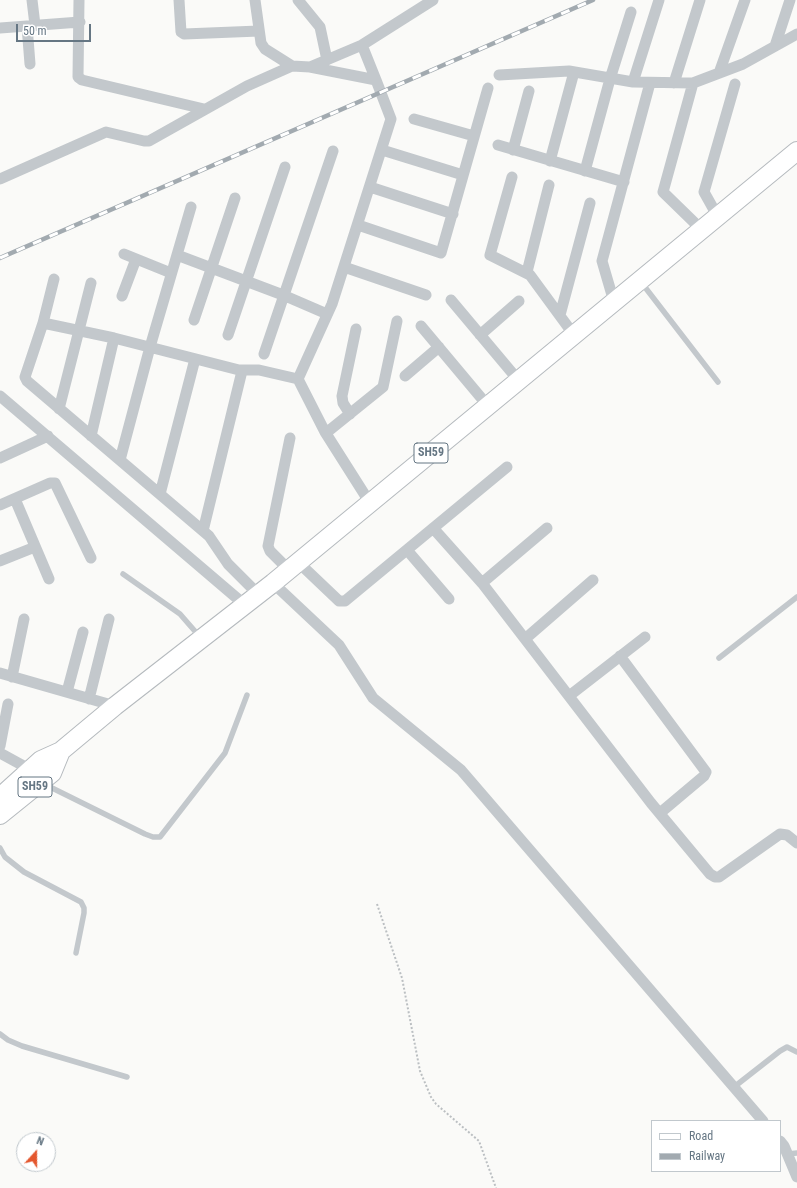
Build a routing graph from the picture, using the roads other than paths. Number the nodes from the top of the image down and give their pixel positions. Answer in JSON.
{"nodes":[{"id":1,"x":32,"y":0,"type":"edge"},
{"id":2,"x":79,"y":0,"type":"edge"},
{"id":3,"x":179,"y":0,"type":"edge"},
{"id":4,"x":255,"y":0,"type":"edge"},
{"id":5,"x":298,"y":0,"type":"edge"},
{"id":6,"x":433,"y":0,"type":"edge"},
{"id":7,"x":659,"y":0,"type":"edge"},
{"id":8,"x":700,"y":0,"type":"edge"},
{"id":9,"x":745,"y":0,"type":"edge"},
{"id":10,"x":790,"y":0,"type":"edge"},
{"id":11,"x":630,"y":12,"type":"dead end"},
{"id":12,"x":80,"y":22,"type":"junction"},
{"id":13,"x":31,"y":26,"type":"junction"},
{"id":14,"x":0,"y":28,"type":"edge"},
{"id":15,"x":259,"y":31,"type":"junction"},
{"id":16,"x":797,"y":34,"type":"edge"},
{"id":17,"x":362,"y":44,"type":"junction"},
{"id":18,"x":775,"y":46,"type":"junction"},
{"id":19,"x":327,"y":60,"type":"junction"},
{"id":20,"x":30,"y":64,"type":"dead end"},
{"id":21,"x":292,"y":66,"type":"junction"},
{"id":22,"x":310,"y":67,"type":"junction"},
{"id":23,"x":574,"y":72,"type":"junction"},
{"id":24,"x":720,"y":73,"type":"junction"},
{"id":25,"x":499,"y":75,"type":"dead end"},
{"id":26,"x":610,"y":79,"type":"junction"},
{"id":27,"x":376,"y":80,"type":"junction"},
{"id":28,"x":633,"y":82,"type":"junction"},
{"id":29,"x":650,"y":83,"type":"junction"},
{"id":30,"x":674,"y":83,"type":"junction"},
{"id":31,"x":693,"y":83,"type":"junction"},
{"id":32,"x":735,"y":84,"type":"dead end"},
{"id":33,"x":488,"y":88,"type":"dead end"},
{"id":34,"x":529,"y":90,"type":"dead end"},
{"id":35,"x":204,"y":108,"type":"junction"},
{"id":36,"x":414,"y":119,"type":"dead end"},
{"id":37,"x":474,"y":136,"type":"junction"},
{"id":38,"x":498,"y":145,"type":"dead end"},
{"id":39,"x":382,"y":150,"type":"junction"},
{"id":40,"x":513,"y":150,"type":"junction"},
{"id":41,"x":333,"y":151,"type":"dead end"},
{"id":42,"x":797,"y":151,"type":"edge"},
{"id":43,"x":550,"y":160,"type":"junction"},
{"id":44,"x":286,"y":168,"type":"dead end"},
{"id":45,"x":585,"y":171,"type":"junction"},
{"id":46,"x":463,"y":175,"type":"junction"},
{"id":47,"x":512,"y":177,"type":"dead end"},
{"id":48,"x":0,"y":179,"type":"edge"},
{"id":49,"x":624,"y":182,"type":"junction"},
{"id":50,"x":549,"y":185,"type":"dead end"},
{"id":51,"x":370,"y":187,"type":"junction"},
{"id":52,"x":235,"y":198,"type":"dead end"},
{"id":53,"x":590,"y":203,"type":"dead end"},
{"id":54,"x":191,"y":206,"type":"dead end"},
{"id":55,"x":453,"y":214,"type":"junction"},
{"id":56,"x":718,"y":216,"type":"junction"},
{"id":57,"x":358,"y":225,"type":"junction"},
{"id":58,"x":702,"y":230,"type":"junction"},
{"id":59,"x":124,"y":254,"type":"dead end"},
{"id":60,"x":177,"y":255,"type":"junction"},
{"id":61,"x":136,"y":259,"type":"junction"},
{"id":62,"x":344,"y":267,"type":"junction"},
{"id":63,"x":211,"y":268,"type":"junction"},
{"id":64,"x":527,"y":272,"type":"junction"},
{"id":65,"x":172,"y":273,"type":"junction"},
{"id":66,"x":54,"y":279,"type":"dead end"},
{"id":67,"x":246,"y":281,"type":"junction"},
{"id":68,"x":640,"y":281,"type":"junction"},
{"id":69,"x":91,"y":283,"type":"dead end"},
{"id":70,"x":283,"y":295,"type":"junction"},
{"id":71,"x":426,"y":295,"type":"dead end"},
{"id":72,"x":122,"y":296,"type":"dead end"},
{"id":73,"x":451,"y":300,"type":"dead end"},
{"id":74,"x":519,"y":301,"type":"dead end"},
{"id":75,"x":614,"y":302,"type":"junction"},
{"id":76,"x":327,"y":314,"type":"junction"},
{"id":77,"x":560,"y":315,"type":"junction"},
{"id":78,"x":194,"y":320,"type":"dead end"},
{"id":79,"x":397,"y":321,"type":"dead end"},
{"id":80,"x":43,"y":323,"type":"junction"},
{"id":81,"x":421,"y":326,"type":"dead end"},
{"id":82,"x":356,"y":329,"type":"dead end"},
{"id":83,"x":79,"y":330,"type":"junction"},
{"id":84,"x":228,"y":335,"type":"dead end"},
{"id":85,"x":480,"y":335,"type":"junction"},
{"id":86,"x":574,"y":335,"type":"junction"},
{"id":87,"x":114,"y":338,"type":"junction"},
{"id":88,"x":150,"y":347,"type":"junction"},
{"id":89,"x":439,"y":347,"type":"junction"},
{"id":90,"x":264,"y":354,"type":"dead end"},
{"id":91,"x":195,"y":359,"type":"junction"},
{"id":92,"x":242,"y":371,"type":"junction"},
{"id":93,"x":405,"y":376,"type":"dead end"},
{"id":94,"x":298,"y":379,"type":"junction"},
{"id":95,"x":519,"y":381,"type":"junction"},
{"id":96,"x":718,"y":382,"type":"dead end"},
{"id":97,"x":0,"y":396,"type":"edge"},
{"id":98,"x":5,"y":405,"type":"edge"},
{"id":99,"x":488,"y":406,"type":"junction"},
{"id":100,"x":59,"y":409,"type":"junction"},
{"id":101,"x":350,"y":414,"type":"junction"},
{"id":102,"x":326,"y":433,"type":"junction"},
{"id":103,"x":48,"y":436,"type":"junction"},
{"id":104,"x":91,"y":436,"type":"junction"},
{"id":105,"x":290,"y":438,"type":"dead end"},
{"id":106,"x":0,"y":458,"type":"edge"},
{"id":107,"x":120,"y":460,"type":"junction"},
{"id":108,"x":507,"y":466,"type":"dead end"},
{"id":109,"x":160,"y":494,"type":"junction"},
{"id":110,"x":15,"y":500,"type":"junction"},
{"id":111,"x":370,"y":503,"type":"junction"},
{"id":112,"x":0,"y":505,"type":"edge"},
{"id":113,"x":433,"y":528,"type":"junction"},
{"id":114,"x":547,"y":528,"type":"dead end"},
{"id":115,"x":203,"y":531,"type":"junction"},
{"id":116,"x":35,"y":547,"type":"junction"},
{"id":117,"x":407,"y":550,"type":"junction"},
{"id":118,"x":91,"y":558,"type":"dead end"},
{"id":119,"x":0,"y":561,"type":"edge"},
{"id":120,"x":293,"y":566,"type":"junction"},
{"id":121,"x":123,"y":574,"type":"dead end"},
{"id":122,"x":49,"y":579,"type":"dead end"},
{"id":123,"x":593,"y":580,"type":"dead end"},
{"id":124,"x":273,"y":583,"type":"junction"},
{"id":125,"x":482,"y":583,"type":"junction"},
{"id":126,"x":797,"y":597,"type":"edge"},
{"id":127,"x":448,"y":599,"type":"dead end"},
{"id":128,"x":252,"y":600,"type":"junction"},
{"id":129,"x":24,"y":619,"type":"dead end"},
{"id":130,"x":108,"y":619,"type":"dead end"},
{"id":131,"x":83,"y":632,"type":"dead end"},
{"id":132,"x":645,"y":637,"type":"dead end"},
{"id":133,"x":202,"y":639,"type":"junction"},
{"id":134,"x":525,"y":639,"type":"junction"},
{"id":135,"x":620,"y":656,"type":"junction"},
{"id":136,"x":719,"y":658,"type":"dead end"},
{"id":137,"x":0,"y":673,"type":"edge"},
{"id":138,"x":12,"y":677,"type":"junction"},
{"id":139,"x":66,"y":692,"type":"junction"},
{"id":140,"x":247,"y":695,"type":"dead end"},
{"id":141,"x":569,"y":696,"type":"junction"},
{"id":142,"x":89,"y":699,"type":"junction"},
{"id":143,"x":8,"y":704,"type":"dead end"},
{"id":144,"x":115,"y":706,"type":"junction"},
{"id":145,"x":0,"y":746,"type":"edge"},
{"id":146,"x":0,"y":753,"type":"edge"},
{"id":147,"x":36,"y":776,"type":"junction"},
{"id":148,"x":0,"y":797,"type":"edge"},
{"id":149,"x":660,"y":814,"type":"junction"},
{"id":150,"x":0,"y":815,"type":"edge"},
{"id":151,"x":797,"y":842,"type":"edge"},
{"id":152,"x":0,"y":848,"type":"edge"},
{"id":153,"x":76,"y":953,"type":"dead end"},
{"id":154,"x":0,"y":1034,"type":"edge"},
{"id":155,"x":797,"y":1052,"type":"edge"},
{"id":156,"x":127,"y":1077,"type":"dead end"},
{"id":157,"x":734,"y":1087,"type":"junction"},
{"id":158,"x":762,"y":1120,"type":"edge"},
{"id":159,"x":781,"y":1142,"type":"edge"},
{"id":160,"x":792,"y":1154,"type":"edge"},
{"id":161,"x":797,"y":1177,"type":"edge"}],
"edges":[{"from":1,"to":13,"type":"street"},
{"from":2,"to":12,"type":"street"},
{"from":3,"to":15,"type":"street"},
{"from":4,"to":15,"type":"street"},
{"from":5,"to":19,"type":"street"},
{"from":6,"to":17,"type":"street"},
{"from":7,"to":28,"type":"street"},
{"from":8,"to":30,"type":"street"},
{"from":9,"to":24,"type":"street"},
{"from":10,"to":18,"type":"street"},
{"from":11,"to":26,"type":"street"},
{"from":12,"to":13,"type":"street"},
{"from":12,"to":35,"type":"street"},
{"from":13,"to":14,"type":"street"},
{"from":13,"to":20,"type":"street"},
{"from":15,"to":21,"type":"street"},
{"from":16,"to":18,"type":"street"},
{"from":17,"to":19,"type":"street"},
{"from":17,"to":27,"type":"street"},
{"from":18,"to":24,"type":"street"},
{"from":19,"to":22,"type":"street"},
{"from":21,"to":22,"type":"street"},
{"from":21,"to":35,"type":"street"},
{"from":22,"to":27,"type":"street"},
{"from":23,"to":25,"type":"street"},
{"from":23,"to":26,"type":"street"},
{"from":23,"to":43,"type":"street"},
{"from":24,"to":31,"type":"street"},
{"from":26,"to":28,"type":"street"},
{"from":26,"to":45,"type":"street"},
{"from":27,"to":39,"type":"street"},
{"from":28,"to":29,"type":"street"},
{"from":29,"to":30,"type":"street"},
{"from":29,"to":49,"type":"street"},
{"from":30,"to":31,"type":"street"},
{"from":31,"to":58,"type":"street"},
{"from":32,"to":56,"type":"street"},
{"from":33,"to":37,"type":"street"},
{"from":34,"to":40,"type":"street"},
{"from":35,"to":48,"type":"street"},
{"from":36,"to":37,"type":"street"},
{"from":37,"to":46,"type":"street"},
{"from":38,"to":40,"type":"street"},
{"from":39,"to":46,"type":"street"},
{"from":39,"to":51,"type":"street"},
{"from":40,"to":43,"type":"street"},
{"from":41,"to":70,"type":"street"},
{"from":42,"to":56,"type":"main road","number":"SH59"},
{"from":43,"to":45,"type":"street"},
{"from":44,"to":67,"type":"street"},
{"from":45,"to":49,"type":"street"},
{"from":46,"to":55,"type":"street"},
{"from":47,"to":64,"type":"street"},
{"from":49,"to":75,"type":"street"},
{"from":50,"to":64,"type":"street"},
{"from":51,"to":55,"type":"street"},
{"from":51,"to":57,"type":"street"},
{"from":52,"to":63,"type":"street"},
{"from":53,"to":77,"type":"street"},
{"from":54,"to":60,"type":"street"},
{"from":55,"to":57,"type":"street"},
{"from":56,"to":58,"type":"main road","number":"SH59"},
{"from":57,"to":62,"type":"street"},
{"from":58,"to":68,"type":"main road","number":"SH59"},
{"from":59,"to":61,"type":"street"},
{"from":60,"to":63,"type":"street"},
{"from":60,"to":65,"type":"street"},
{"from":61,"to":65,"type":"street"},
{"from":61,"to":72,"type":"street"},
{"from":62,"to":71,"type":"street"},
{"from":62,"to":76,"type":"street"},
{"from":63,"to":67,"type":"street"},
{"from":63,"to":78,"type":"street"},
{"from":64,"to":77,"type":"street"},
{"from":65,"to":88,"type":"street"},
{"from":66,"to":80,"type":"street"},
{"from":67,"to":70,"type":"street"},
{"from":67,"to":84,"type":"street"},
{"from":68,"to":75,"type":"main road","number":"SH59"},
{"from":68,"to":96,"type":"lane"},
{"from":69,"to":83,"type":"street"},
{"from":70,"to":76,"type":"street"},
{"from":70,"to":90,"type":"street"},
{"from":73,"to":85,"type":"street"},
{"from":74,"to":85,"type":"street"},
{"from":75,"to":86,"type":"main road","number":"SH59"},
{"from":76,"to":94,"type":"street"},
{"from":77,"to":86,"type":"street"},
{"from":79,"to":101,"type":"street"},
{"from":80,"to":83,"type":"street"},
{"from":80,"to":100,"type":"street"},
{"from":81,"to":89,"type":"street"},
{"from":82,"to":101,"type":"street"},
{"from":83,"to":87,"type":"street"},
{"from":83,"to":100,"type":"street"},
{"from":85,"to":95,"type":"street"},
{"from":86,"to":95,"type":"main road","number":"SH59"},
{"from":87,"to":88,"type":"street"},
{"from":87,"to":104,"type":"street"},
{"from":88,"to":91,"type":"street"},
{"from":88,"to":107,"type":"street"},
{"from":89,"to":93,"type":"street"},
{"from":89,"to":99,"type":"street"},
{"from":91,"to":92,"type":"street"},
{"from":91,"to":109,"type":"street"},
{"from":92,"to":94,"type":"street"},
{"from":92,"to":115,"type":"street"},
{"from":94,"to":102,"type":"street"},
{"from":95,"to":99,"type":"main road","number":"SH59"},
{"from":97,"to":98,"type":"street"},
{"from":98,"to":103,"type":"street"},
{"from":99,"to":111,"type":"main road","number":"SH59"},
{"from":100,"to":104,"type":"street"},
{"from":101,"to":102,"type":"street"},
{"from":102,"to":111,"type":"street"},
{"from":103,"to":106,"type":"street"},
{"from":103,"to":128,"type":"street"},
{"from":104,"to":107,"type":"street"},
{"from":105,"to":120,"type":"street"},
{"from":107,"to":109,"type":"street"},
{"from":108,"to":113,"type":"street"},
{"from":109,"to":115,"type":"street"},
{"from":110,"to":112,"type":"street"},
{"from":110,"to":116,"type":"street"},
{"from":110,"to":118,"type":"street"},
{"from":111,"to":120,"type":"main road","number":"SH59"},
{"from":113,"to":117,"type":"street"},
{"from":113,"to":125,"type":"street"},
{"from":114,"to":125,"type":"street"},
{"from":115,"to":128,"type":"street"},
{"from":116,"to":119,"type":"street"},
{"from":116,"to":122,"type":"street"},
{"from":117,"to":120,"type":"street"},
{"from":117,"to":127,"type":"street"},
{"from":120,"to":124,"type":"main road","number":"SH59"},
{"from":121,"to":133,"type":"lane"},
{"from":123,"to":134,"type":"street"},
{"from":124,"to":128,"type":"main road","number":"SH59"},
{"from":124,"to":157,"type":"street"},
{"from":125,"to":134,"type":"street"},
{"from":126,"to":136,"type":"lane"},
{"from":128,"to":133,"type":"main road","number":"SH59"},
{"from":129,"to":138,"type":"street"},
{"from":130,"to":142,"type":"street"},
{"from":131,"to":139,"type":"street"},
{"from":132,"to":135,"type":"street"},
{"from":133,"to":144,"type":"main road","number":"SH59"},
{"from":134,"to":141,"type":"street"},
{"from":135,"to":141,"type":"street"},
{"from":135,"to":149,"type":"street"},
{"from":137,"to":138,"type":"street"},
{"from":138,"to":139,"type":"street"},
{"from":139,"to":142,"type":"street"},
{"from":140,"to":147,"type":"lane"},
{"from":141,"to":149,"type":"street"},
{"from":142,"to":144,"type":"street"},
{"from":143,"to":145,"type":"street"},
{"from":144,"to":147,"type":"main road","number":"SH59"},
{"from":146,"to":147,"type":"street"},
{"from":147,"to":148,"type":"main road","number":"SH59"},
{"from":147,"to":150,"type":"main road","number":"SH59"},
{"from":149,"to":151,"type":"street"},
{"from":152,"to":153,"type":"lane"},
{"from":154,"to":156,"type":"lane"},
{"from":155,"to":157,"type":"lane"},
{"from":157,"to":158,"type":"street"},
{"from":159,"to":160,"type":"street"},
{"from":160,"to":161,"type":"street"}]}
